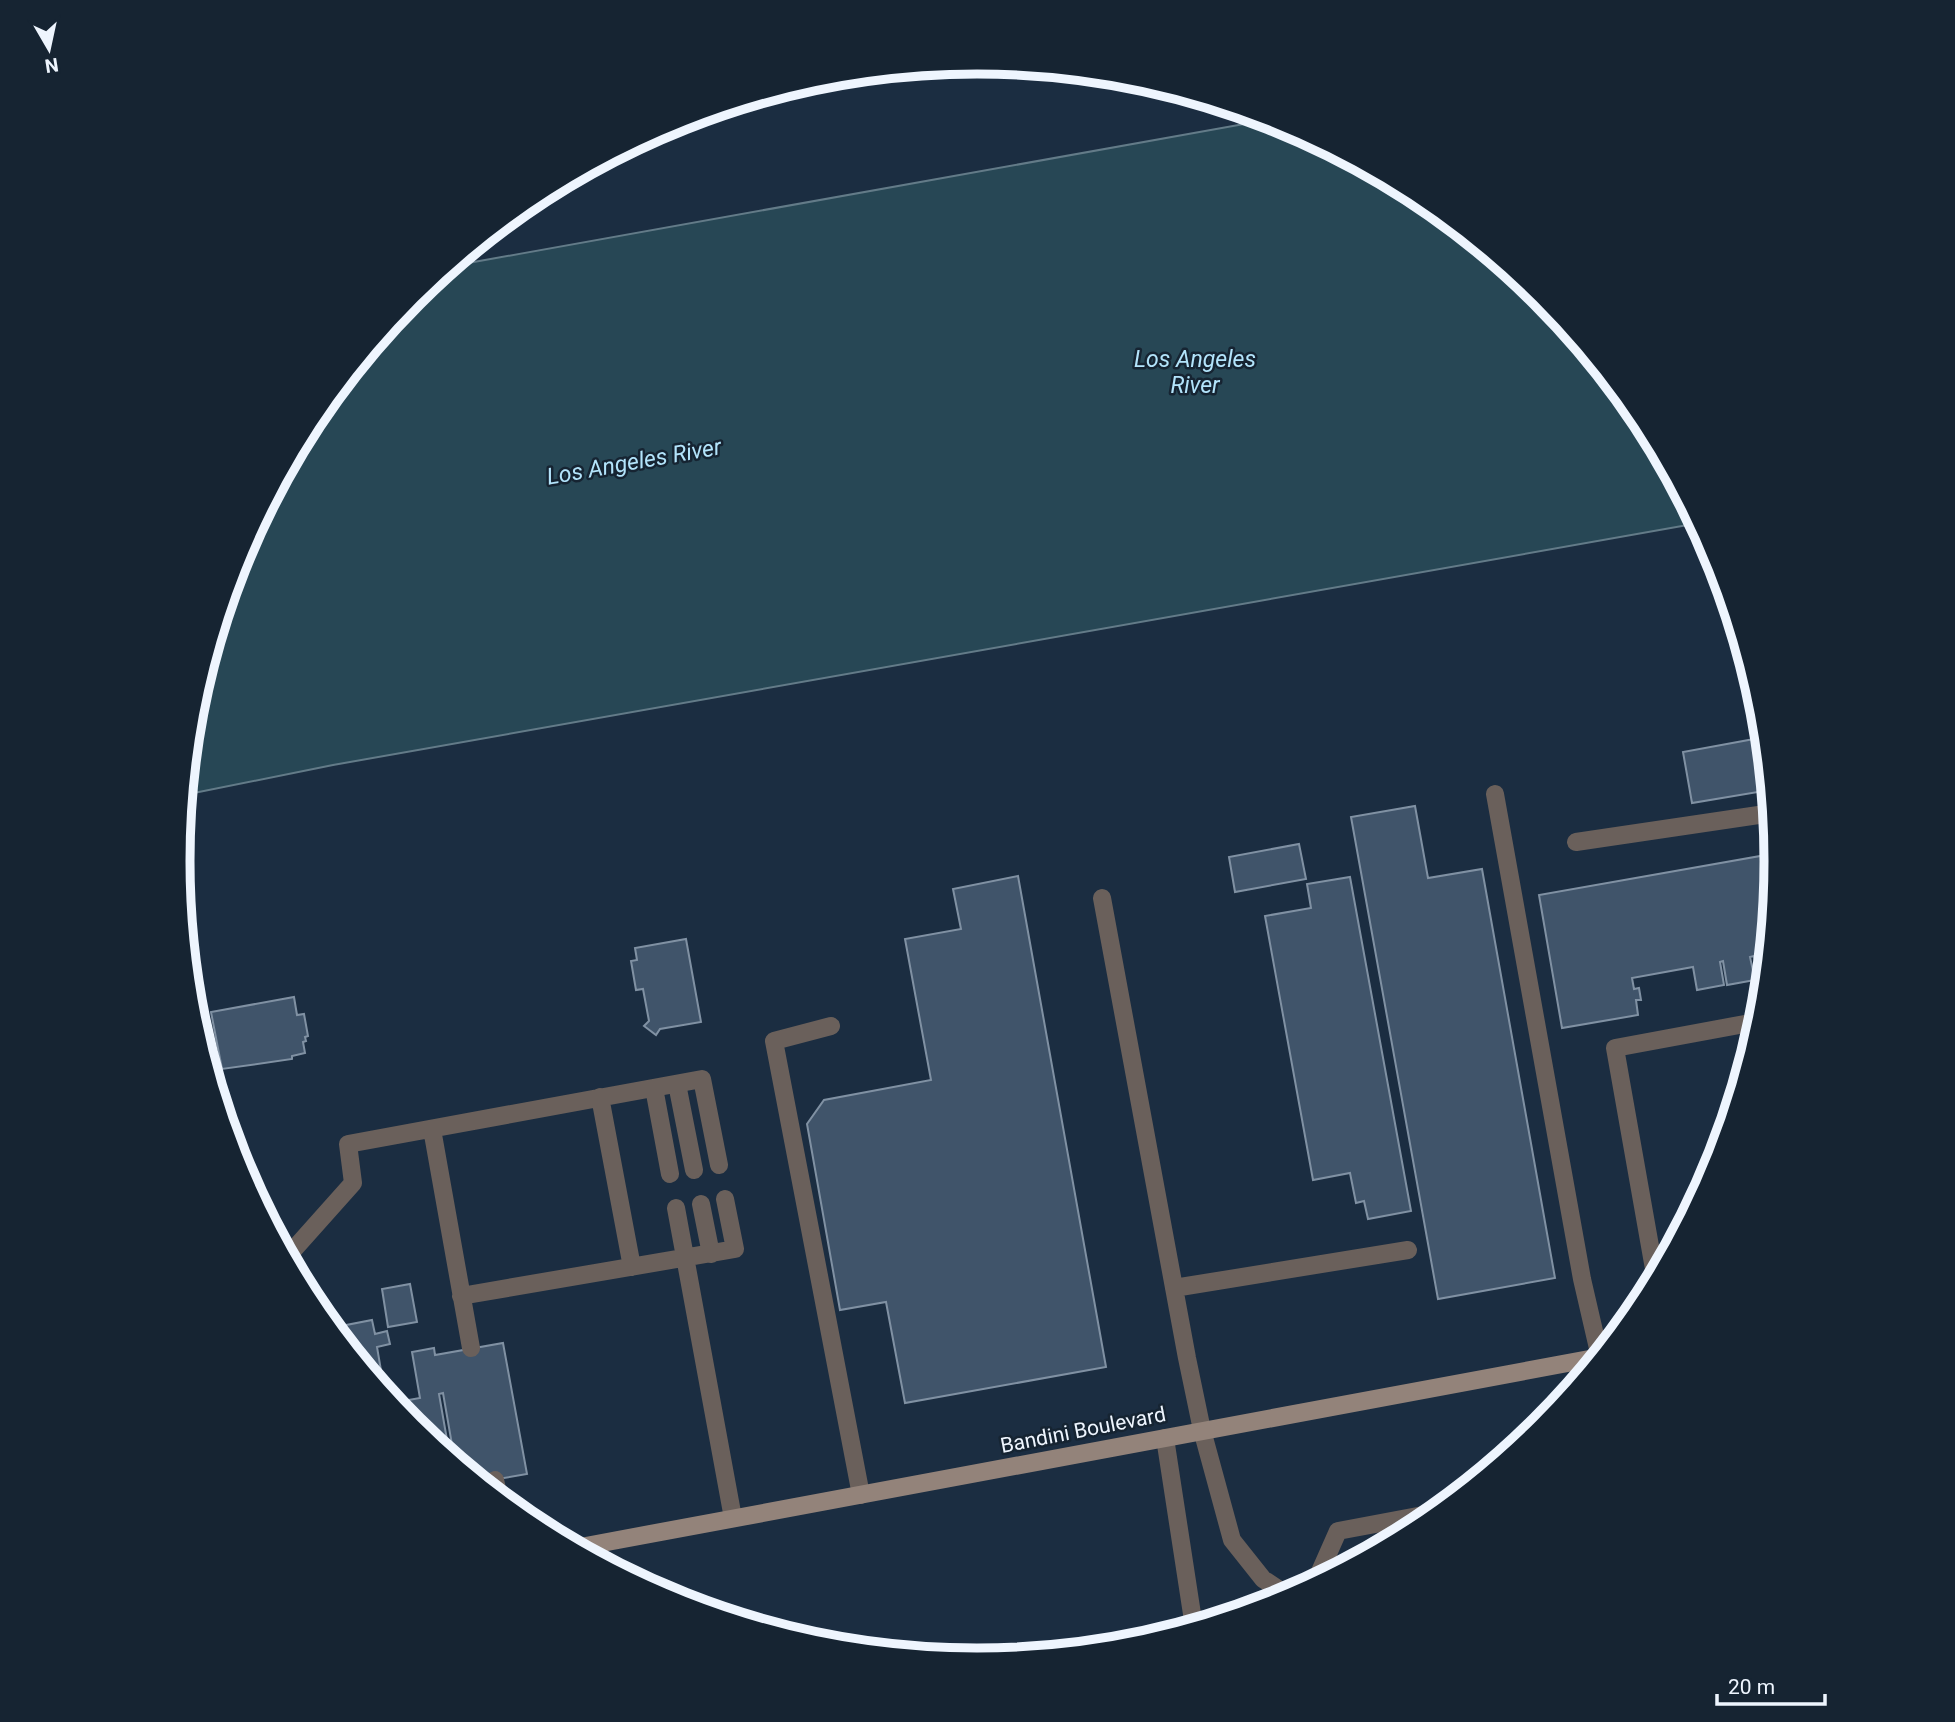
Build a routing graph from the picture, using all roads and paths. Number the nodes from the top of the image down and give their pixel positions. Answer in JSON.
{"nodes":[{"id":1,"x":1495,"y":794,"type":"dead end"},
{"id":2,"x":1763,"y":814,"type":"edge"},
{"id":3,"x":1576,"y":842,"type":"dead end"},
{"id":4,"x":1102,"y":898,"type":"dead end"},
{"id":5,"x":1748,"y":1023,"type":"edge"},
{"id":6,"x":831,"y":1026,"type":"dead end"},
{"id":7,"x":677,"y":1084,"type":"junction"},
{"id":8,"x":654,"y":1088,"type":"junction"},
{"id":9,"x":600,"y":1097,"type":"junction"},
{"id":10,"x":432,"y":1129,"type":"junction"},
{"id":11,"x":719,"y":1165,"type":"dead end"},
{"id":12,"x":694,"y":1170,"type":"dead end"},
{"id":13,"x":670,"y":1174,"type":"dead end"},
{"id":14,"x":725,"y":1199,"type":"dead end"},
{"id":15,"x":701,"y":1204,"type":"dead end"},
{"id":16,"x":676,"y":1208,"type":"dead end"},
{"id":17,"x":293,"y":1250,"type":"edge"},
{"id":18,"x":1408,"y":1250,"type":"dead end"},
{"id":19,"x":711,"y":1254,"type":"junction"},
{"id":20,"x":685,"y":1258,"type":"junction"},
{"id":21,"x":1653,"y":1264,"type":"edge"},
{"id":22,"x":632,"y":1267,"type":"junction"},
{"id":23,"x":1174,"y":1288,"type":"junction"},
{"id":24,"x":461,"y":1296,"type":"junction"},
{"id":25,"x":1597,"y":1346,"type":"edge"},
{"id":26,"x":471,"y":1349,"type":"dead end"},
{"id":27,"x":1586,"y":1359,"type":"edge"},
{"id":28,"x":1202,"y":1430,"type":"junction"},
{"id":29,"x":1165,"y":1438,"type":"junction"},
{"id":30,"x":861,"y":1494,"type":"junction"},
{"id":31,"x":1414,"y":1517,"type":"edge"},
{"id":32,"x":733,"y":1518,"type":"junction"},
{"id":33,"x":589,"y":1545,"type":"edge"},
{"id":34,"x":1321,"y":1569,"type":"edge"},
{"id":35,"x":1278,"y":1589,"type":"edge"},
{"id":36,"x":1193,"y":1618,"type":"edge"}],
"edges":[{"from":1,"to":25,"type":"lane"},
{"from":2,"to":3,"type":"lane"},
{"from":4,"to":23,"type":"lane"},
{"from":5,"to":21,"type":"lane"},
{"from":6,"to":30,"type":"lane"},
{"from":7,"to":8,"type":"lane"},
{"from":7,"to":11,"type":"lane"},
{"from":7,"to":12,"type":"lane"},
{"from":8,"to":9,"type":"lane"},
{"from":8,"to":13,"type":"lane"},
{"from":9,"to":10,"type":"lane"},
{"from":9,"to":22,"type":"lane"},
{"from":10,"to":17,"type":"lane"},
{"from":10,"to":24,"type":"lane"},
{"from":14,"to":19,"type":"lane"},
{"from":15,"to":19,"type":"lane"},
{"from":16,"to":20,"type":"lane"},
{"from":18,"to":23,"type":"lane"},
{"from":19,"to":20,"type":"lane"},
{"from":20,"to":22,"type":"lane"},
{"from":20,"to":32,"type":"lane"},
{"from":22,"to":24,"type":"lane"},
{"from":23,"to":28,"type":"lane"},
{"from":24,"to":26,"type":"lane"},
{"from":27,"to":28,"type":"main road","name":"Bandini Boulevard"},
{"from":28,"to":29,"type":"main road","name":"Bandini Boulevard"},
{"from":28,"to":35,"type":"lane"},
{"from":29,"to":30,"type":"main road","name":"Bandini Boulevard"},
{"from":29,"to":36,"type":"lane"},
{"from":30,"to":32,"type":"main road","name":"Bandini Boulevard"},
{"from":31,"to":34,"type":"lane"},
{"from":32,"to":33,"type":"main road","name":"Bandini Boulevard"}]}
